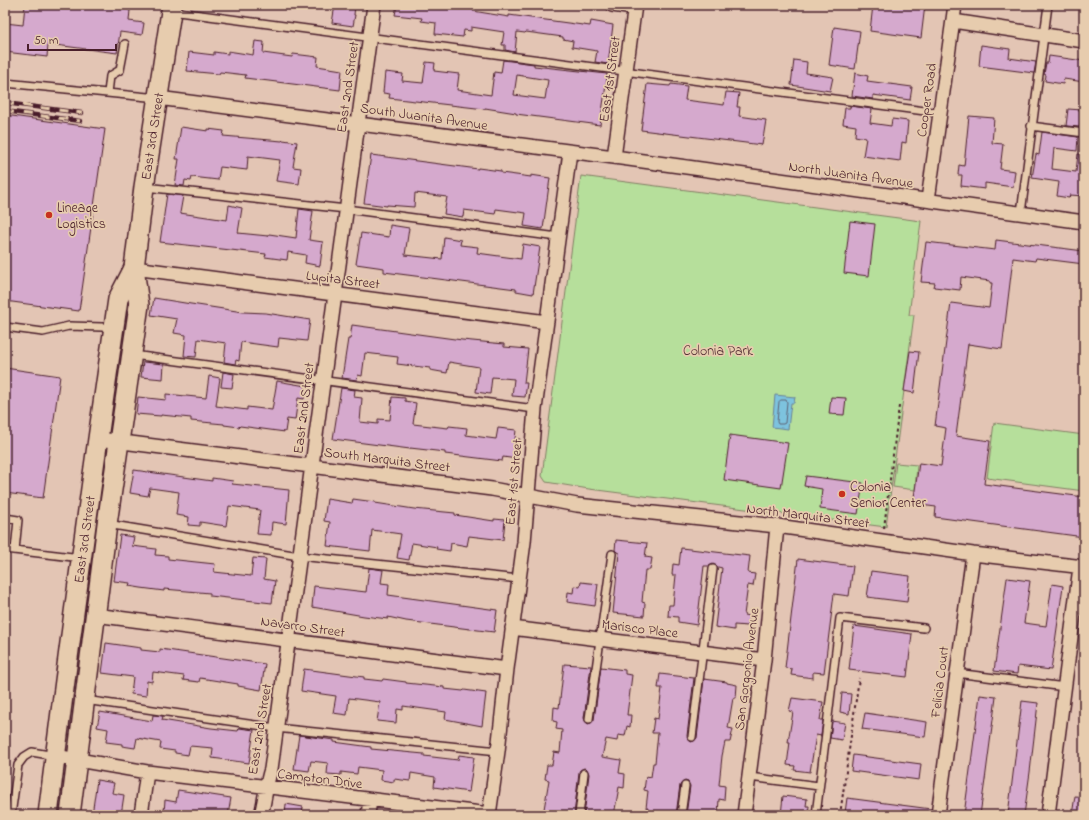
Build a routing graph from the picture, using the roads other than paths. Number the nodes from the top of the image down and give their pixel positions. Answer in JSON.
{"nodes":[{"id":1,"x":374,"y":5,"type":"edge"},
{"id":2,"x":612,"y":5,"type":"edge"},
{"id":3,"x":955,"y":5,"type":"edge"},
{"id":4,"x":1048,"y":5,"type":"edge"},
{"id":5,"x":634,"y":6,"type":"edge"},
{"id":6,"x":171,"y":8,"type":"edge"},
{"id":7,"x":953,"y":21,"type":"junction"},
{"id":8,"x":1044,"y":35,"type":"junction"},
{"id":9,"x":370,"y":37,"type":"junction"},
{"id":10,"x":1084,"y":41,"type":"edge"},
{"id":11,"x":125,"y":44,"type":"dead end"},
{"id":12,"x":626,"y":72,"type":"junction"},
{"id":13,"x":5,"y":83,"type":"edge"},
{"id":14,"x":108,"y":93,"type":"junction"},
{"id":15,"x":158,"y":98,"type":"junction"},
{"id":16,"x":940,"y":113,"type":"junction"},
{"id":17,"x":358,"y":123,"type":"junction"},
{"id":18,"x":1031,"y":126,"type":"junction"},
{"id":19,"x":1084,"y":132,"type":"edge"},
{"id":20,"x":570,"y":152,"type":"junction"},
{"id":21,"x":614,"y":157,"type":"junction"},
{"id":22,"x":144,"y":187,"type":"junction"},
{"id":23,"x":928,"y":200,"type":"junction"},
{"id":24,"x":346,"y":209,"type":"junction"},
{"id":25,"x":1021,"y":213,"type":"junction"},
{"id":26,"x":1084,"y":222,"type":"edge"},
{"id":27,"x":558,"y":237,"type":"junction"},
{"id":28,"x":134,"y":268,"type":"junction"},
{"id":29,"x":334,"y":294,"type":"junction"},
{"id":30,"x":547,"y":322,"type":"junction"},
{"id":31,"x":5,"y":327,"type":"edge"},
{"id":32,"x":114,"y":329,"type":"junction"},
{"id":33,"x":131,"y":355,"type":"junction"},
{"id":34,"x":323,"y":380,"type":"junction"},
{"id":35,"x":535,"y":409,"type":"junction"},
{"id":36,"x":98,"y":439,"type":"junction"},
{"id":37,"x":120,"y":442,"type":"junction"},
{"id":38,"x":312,"y":466,"type":"junction"},
{"id":39,"x":527,"y":496,"type":"junction"},
{"id":40,"x":5,"y":518,"type":"edge"},
{"id":41,"x":107,"y":524,"type":"junction"},
{"id":42,"x":777,"y":526,"type":"junction"},
{"id":43,"x":5,"y":549,"type":"edge"},
{"id":44,"x":15,"y":550,"type":"junction"},
{"id":45,"x":612,"y":554,"type":"dead end"},
{"id":46,"x":973,"y":554,"type":"junction"},
{"id":47,"x":299,"y":556,"type":"junction"},
{"id":48,"x":81,"y":558,"type":"junction"},
{"id":49,"x":103,"y":561,"type":"junction"},
{"id":50,"x":1082,"y":567,"type":"edge"},
{"id":51,"x":713,"y":569,"type":"dead end"},
{"id":52,"x":519,"y":579,"type":"junction"},
{"id":53,"x":95,"y":615,"type":"junction"},
{"id":54,"x":512,"y":628,"type":"junction"},
{"id":55,"x":924,"y":628,"type":"dead end"},
{"id":56,"x":600,"y":639,"type":"junction"},
{"id":57,"x":288,"y":640,"type":"junction"},
{"id":58,"x":702,"y":652,"type":"junction"},
{"id":59,"x":764,"y":660,"type":"junction"},
{"id":60,"x":507,"y":669,"type":"junction"},
{"id":61,"x":956,"y":673,"type":"junction"},
{"id":62,"x":1065,"y":687,"type":"junction"},
{"id":63,"x":85,"y":700,"type":"junction"},
{"id":64,"x":590,"y":719,"type":"dead end"},
{"id":65,"x":276,"y":728,"type":"junction"},
{"id":66,"x":692,"y":737,"type":"dead end"},
{"id":67,"x":498,"y":752,"type":"junction"},
{"id":68,"x":55,"y":756,"type":"junction"},
{"id":69,"x":76,"y":759,"type":"junction"},
{"id":70,"x":147,"y":772,"type":"junction"},
{"id":71,"x":584,"y":773,"type":"dead end"},
{"id":72,"x":749,"y":777,"type":"junction"},
{"id":73,"x":685,"y":786,"type":"dead end"},
{"id":74,"x":819,"y":786,"type":"junction"},
{"id":75,"x":266,"y":787,"type":"junction"},
{"id":76,"x":370,"y":800,"type":"junction"},
{"id":77,"x":12,"y":815,"type":"edge"},
{"id":78,"x":48,"y":815,"type":"edge"},
{"id":79,"x":70,"y":815,"type":"edge"},
{"id":80,"x":141,"y":815,"type":"edge"},
{"id":81,"x":261,"y":815,"type":"edge"},
{"id":82,"x":368,"y":815,"type":"edge"},
{"id":83,"x":492,"y":815,"type":"edge"},
{"id":84,"x":579,"y":815,"type":"edge"},
{"id":85,"x":681,"y":815,"type":"edge"},
{"id":86,"x":744,"y":815,"type":"edge"},
{"id":87,"x":816,"y":815,"type":"edge"},
{"id":88,"x":938,"y":815,"type":"edge"},
{"id":89,"x":1048,"y":815,"type":"edge"}],
"edges":[{"from":1,"to":9,"type":"street","name":"East 2nd Street"},
{"from":2,"to":5,"type":"street"},
{"from":3,"to":7,"type":"street","name":"Cooper Road"},
{"from":4,"to":8,"type":"lane"},
{"from":5,"to":12,"type":"street","name":"East 1st Street"},
{"from":6,"to":9,"type":"lane"},
{"from":6,"to":15,"type":"street","name":"East 3rd Street"},
{"from":7,"to":8,"type":"street"},
{"from":7,"to":16,"type":"street","name":"Cooper Road"},
{"from":8,"to":10,"type":"street"},
{"from":8,"to":18,"type":"lane"},
{"from":9,"to":12,"type":"lane"},
{"from":9,"to":17,"type":"street","name":"East 2nd Street"},
{"from":11,"to":14,"type":"lane"},
{"from":12,"to":16,"type":"lane"},
{"from":12,"to":21,"type":"street","name":"East 1st Street"},
{"from":13,"to":14,"type":"lane"},
{"from":14,"to":15,"type":"lane"},
{"from":15,"to":17,"type":"street","name":"South Juanita Avenue"},
{"from":15,"to":22,"type":"street","name":"East 3rd Street"},
{"from":16,"to":23,"type":"street","name":"Cooper Road"},
{"from":17,"to":20,"type":"street","name":"South Juanita Avenue"},
{"from":17,"to":24,"type":"street","name":"East 2nd Street"},
{"from":18,"to":19,"type":"lane"},
{"from":18,"to":25,"type":"lane"},
{"from":20,"to":21,"type":"street","name":"South Juanita Avenue"},
{"from":20,"to":27,"type":"street","name":"East 1st Street"},
{"from":21,"to":23,"type":"street","name":"North Juanita Avenue"},
{"from":22,"to":24,"type":"lane"},
{"from":22,"to":28,"type":"street","name":"East 3rd Street"},
{"from":23,"to":25,"type":"street","name":"North Juanita Avenue"},
{"from":24,"to":27,"type":"lane"},
{"from":24,"to":29,"type":"street","name":"East 2nd Street"},
{"from":25,"to":26,"type":"street","name":"North Juanita Avenue"},
{"from":27,"to":30,"type":"street","name":"East 1st Street"},
{"from":28,"to":29,"type":"street","name":"Lupita Street"},
{"from":28,"to":32,"type":"street","name":"East 3rd Street"},
{"from":28,"to":33,"type":"street","name":"East 3rd Street"},
{"from":29,"to":30,"type":"street","name":"Lupita Street"},
{"from":29,"to":34,"type":"street","name":"East 2nd Street"},
{"from":30,"to":35,"type":"street","name":"East 1st Street"},
{"from":31,"to":32,"type":"lane"},
{"from":32,"to":36,"type":"street","name":"East 3rd Street"},
{"from":33,"to":34,"type":"lane"},
{"from":33,"to":37,"type":"street","name":"East 3rd Street"},
{"from":34,"to":35,"type":"lane"},
{"from":34,"to":38,"type":"street","name":"East 2nd Street"},
{"from":35,"to":39,"type":"street","name":"East 1st Street"},
{"from":36,"to":37,"type":"street","name":"South Marquita Street"},
{"from":36,"to":48,"type":"street","name":"East 3rd Street"},
{"from":37,"to":38,"type":"street","name":"South Marquita Street"},
{"from":37,"to":41,"type":"street","name":"East 3rd Street"},
{"from":38,"to":39,"type":"street","name":"South Marquita Street"},
{"from":38,"to":47,"type":"street","name":"East 2nd Street"},
{"from":39,"to":42,"type":"street","name":"North Marquita Street"},
{"from":39,"to":52,"type":"street","name":"East 1st Street"},
{"from":40,"to":44,"type":"lane"},
{"from":41,"to":47,"type":"lane"},
{"from":41,"to":49,"type":"street","name":"East 3rd Street"},
{"from":42,"to":46,"type":"street","name":"North Marquita Street"},
{"from":42,"to":59,"type":"street","name":"San Gorgonio Avenue"},
{"from":43,"to":44,"type":"lane"},
{"from":44,"to":48,"type":"lane"},
{"from":45,"to":56,"type":"lane"},
{"from":46,"to":50,"type":"street","name":"North Marquita Street"},
{"from":46,"to":61,"type":"street","name":"Felicia Court"},
{"from":47,"to":52,"type":"lane"},
{"from":47,"to":57,"type":"street","name":"East 2nd Street"},
{"from":48,"to":49,"type":"street"},
{"from":48,"to":68,"type":"street","name":"East 3rd Street"},
{"from":49,"to":53,"type":"street","name":"East 3rd Street"},
{"from":50,"to":62,"type":"street"},
{"from":51,"to":58,"type":"lane"},
{"from":52,"to":54,"type":"street","name":"East 1st Street"},
{"from":53,"to":57,"type":"street","name":"Navarro Street"},
{"from":53,"to":63,"type":"street","name":"East 3rd Street"},
{"from":54,"to":56,"type":"street","name":"Marisco Place"},
{"from":54,"to":60,"type":"street","name":"East 1st Street"},
{"from":55,"to":74,"type":"lane"},
{"from":56,"to":58,"type":"street","name":"Marisco Place"},
{"from":56,"to":64,"type":"lane"},
{"from":57,"to":60,"type":"street","name":"Navarro Street"},
{"from":57,"to":65,"type":"street","name":"East 2nd Street"},
{"from":58,"to":59,"type":"street","name":"Marisco Place"},
{"from":58,"to":66,"type":"lane"},
{"from":59,"to":72,"type":"street","name":"San Gorgonio Avenue"},
{"from":60,"to":67,"type":"street","name":"East 1st Street"},
{"from":61,"to":62,"type":"lane"},
{"from":61,"to":88,"type":"street","name":"Felicia Court"},
{"from":62,"to":89,"type":"street"},
{"from":63,"to":65,"type":"lane"},
{"from":63,"to":69,"type":"street","name":"East 3rd Street"},
{"from":65,"to":67,"type":"lane"},
{"from":65,"to":75,"type":"street","name":"East 2nd Street"},
{"from":67,"to":83,"type":"street","name":"East 1st Street"},
{"from":68,"to":69,"type":"street","name":"Campton Drive"},
{"from":68,"to":77,"type":"lane"},
{"from":68,"to":78,"type":"street","name":"East 3rd Street"},
{"from":69,"to":70,"type":"street","name":"Campton Drive"},
{"from":69,"to":79,"type":"street","name":"East 3rd Street"},
{"from":70,"to":75,"type":"street","name":"Campton Drive"},
{"from":70,"to":80,"type":"street"},
{"from":71,"to":84,"type":"lane"},
{"from":72,"to":74,"type":"lane"},
{"from":72,"to":86,"type":"street","name":"San Gorgonio Avenue"},
{"from":73,"to":85,"type":"lane"},
{"from":74,"to":87,"type":"lane"},
{"from":75,"to":76,"type":"street","name":"Campton Drive"},
{"from":75,"to":81,"type":"street","name":"East 2nd Street"},
{"from":76,"to":82,"type":"street"},
{"from":76,"to":83,"type":"street","name":"Campton Drive"}]}
